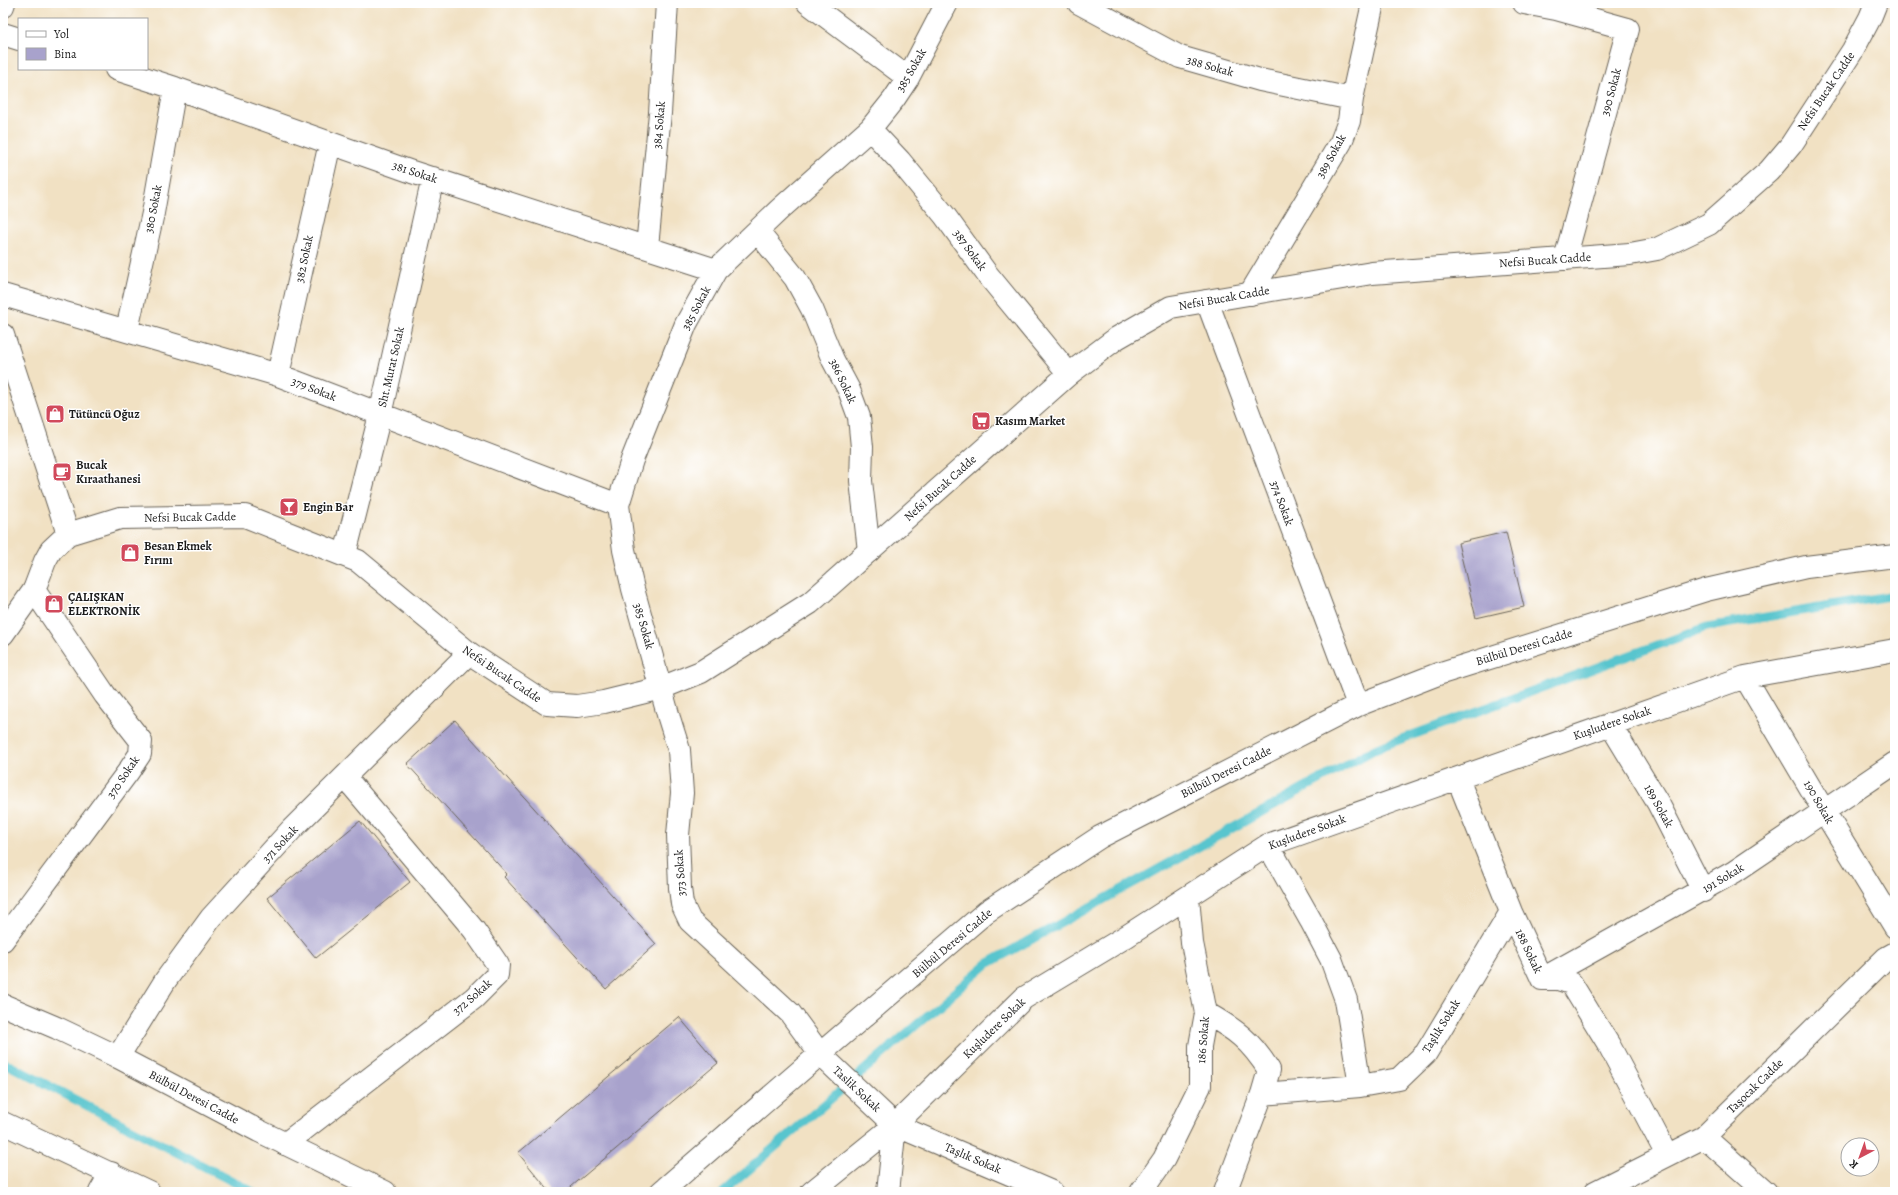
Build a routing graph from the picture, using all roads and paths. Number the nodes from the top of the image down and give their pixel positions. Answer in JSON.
{"nodes":[{"id":1,"x":667,"y":3,"type":"edge"},
{"id":2,"x":808,"y":3,"type":"edge"},
{"id":3,"x":947,"y":3,"type":"edge"},
{"id":4,"x":1079,"y":3,"type":"edge"},
{"id":5,"x":1373,"y":3,"type":"edge"},
{"id":6,"x":1526,"y":3,"type":"edge"},
{"id":7,"x":1876,"y":3,"type":"edge"},
{"id":8,"x":3,"y":34,"type":"edge"},
{"id":9,"x":18,"y":39,"type":"edge"},
{"id":10,"x":119,"y":70,"type":"edge"},
{"id":11,"x":908,"y":78,"type":"junction"},
{"id":12,"x":175,"y":88,"type":"junction"},
{"id":13,"x":1352,"y":99,"type":"junction"},
{"id":14,"x":870,"y":129,"type":"junction"},
{"id":15,"x":330,"y":142,"type":"junction"},
{"id":16,"x":434,"y":178,"type":"junction"},
{"id":17,"x":757,"y":231,"type":"junction"},
{"id":18,"x":647,"y":247,"type":"junction"},
{"id":19,"x":1565,"y":259,"type":"junction"},
{"id":20,"x":716,"y":270,"type":"junction"},
{"id":21,"x":1250,"y":294,"type":"junction"},
{"id":22,"x":3,"y":295,"type":"edge"},
{"id":23,"x":1207,"y":301,"type":"junction"},
{"id":24,"x":127,"y":330,"type":"junction"},
{"id":25,"x":3,"y":335,"type":"edge"},
{"id":26,"x":1069,"y":374,"type":"junction"},
{"id":27,"x":278,"y":375,"type":"junction"},
{"id":28,"x":380,"y":415,"type":"junction"},
{"id":29,"x":618,"y":505,"type":"junction"},
{"id":30,"x":68,"y":534,"type":"junction"},
{"id":31,"x":868,"y":551,"type":"junction"},
{"id":32,"x":344,"y":554,"type":"junction"},
{"id":33,"x":1895,"y":556,"type":"edge"},
{"id":34,"x":34,"y":590,"type":"junction"},
{"id":35,"x":3,"y":634,"type":"edge"},
{"id":36,"x":1895,"y":650,"type":"edge"},
{"id":37,"x":469,"y":653,"type":"junction"},
{"id":38,"x":1746,"y":677,"type":"junction"},
{"id":39,"x":661,"y":688,"type":"junction"},
{"id":40,"x":1358,"y":705,"type":"junction"},
{"id":41,"x":1610,"y":724,"type":"junction"},
{"id":42,"x":1895,"y":763,"type":"edge"},
{"id":43,"x":345,"y":777,"type":"junction"},
{"id":44,"x":1458,"y":779,"type":"junction"},
{"id":45,"x":1824,"y":811,"type":"junction"},
{"id":46,"x":1268,"y":845,"type":"junction"},
{"id":47,"x":1703,"y":891,"type":"junction"},
{"id":48,"x":1188,"y":897,"type":"junction"},
{"id":49,"x":1511,"y":912,"type":"junction"},
{"id":50,"x":1895,"y":927,"type":"edge"},
{"id":51,"x":3,"y":940,"type":"edge"},
{"id":52,"x":1895,"y":953,"type":"edge"},
{"id":53,"x":1542,"y":979,"type":"junction"},
{"id":54,"x":3,"y":1005,"type":"edge"},
{"id":55,"x":1206,"y":1013,"type":"junction"},
{"id":56,"x":820,"y":1054,"type":"junction"},
{"id":57,"x":118,"y":1057,"type":"junction"},
{"id":58,"x":1360,"y":1086,"type":"junction"},
{"id":59,"x":1262,"y":1094,"type":"junction"},
{"id":60,"x":3,"y":1123,"type":"edge"},
{"id":61,"x":895,"y":1125,"type":"junction"},
{"id":62,"x":1704,"y":1137,"type":"junction"},
{"id":63,"x":285,"y":1144,"type":"junction"},
{"id":64,"x":1667,"y":1155,"type":"junction"},
{"id":65,"x":111,"y":1173,"type":"junction"},
{"id":66,"x":1630,"y":1184,"type":"edge"},
{"id":67,"x":100,"y":1192,"type":"edge"},
{"id":68,"x":149,"y":1192,"type":"edge"},
{"id":69,"x":384,"y":1192,"type":"edge"},
{"id":70,"x":661,"y":1192,"type":"edge"},
{"id":71,"x":812,"y":1192,"type":"edge"},
{"id":72,"x":888,"y":1192,"type":"edge"},
{"id":73,"x":1052,"y":1192,"type":"edge"},
{"id":74,"x":1140,"y":1192,"type":"edge"},
{"id":75,"x":1225,"y":1192,"type":"edge"},
{"id":76,"x":1595,"y":1192,"type":"edge"},
{"id":77,"x":1766,"y":1192,"type":"edge"}],
"edges":[{"from":1,"to":18,"type":"street","name":"384 Sokak"},
{"from":2,"to":11,"type":"street"},
{"from":3,"to":11,"type":"street","name":"385 Sokak"},
{"from":4,"to":13,"type":"street","name":"388 Sokak"},
{"from":5,"to":13,"type":"street","name":"389 Sokak"},
{"from":6,"to":19,"type":"street","name":"390 Sokak"},
{"from":7,"to":19,"type":"street","name":"Nefsi Bucak Cadde"},
{"from":8,"to":9,"type":"street"},
{"from":10,"to":12,"type":"street","name":"381 Sokak"},
{"from":11,"to":14,"type":"street","name":"385 Sokak"},
{"from":12,"to":15,"type":"street","name":"381 Sokak"},
{"from":12,"to":24,"type":"street","name":"380 Sokak"},
{"from":13,"to":21,"type":"street","name":"389 Sokak"},
{"from":14,"to":17,"type":"street","name":"385 Sokak"},
{"from":14,"to":26,"type":"street","name":"387 Sokak"},
{"from":15,"to":16,"type":"street","name":"381 Sokak"},
{"from":15,"to":27,"type":"street","name":"382 Sokak"},
{"from":16,"to":18,"type":"street","name":"381 Sokak"},
{"from":16,"to":28,"type":"street","name":"Sht.Murat Sokak"},
{"from":17,"to":20,"type":"street","name":"385 Sokak"},
{"from":17,"to":31,"type":"street","name":"386 Sokak"},
{"from":18,"to":20,"type":"street","name":"381 Sokak"},
{"from":19,"to":21,"type":"street","name":"Nefsi Bucak Cadde"},
{"from":20,"to":29,"type":"street","name":"385 Sokak"},
{"from":21,"to":23,"type":"street","name":"Nefsi Bucak Cadde"},
{"from":22,"to":24,"type":"street","name":"379 Sokak"},
{"from":23,"to":26,"type":"street","name":"Nefsi Bucak Cadde"},
{"from":23,"to":40,"type":"street","name":"374 Sokak"},
{"from":24,"to":27,"type":"street","name":"379 Sokak"},
{"from":25,"to":30,"type":"street"},
{"from":26,"to":31,"type":"street","name":"Nefsi Bucak Cadde"},
{"from":27,"to":28,"type":"street","name":"379 Sokak"},
{"from":28,"to":29,"type":"street","name":"379 Sokak"},
{"from":28,"to":32,"type":"street","name":"Sht.Murat Sokak"},
{"from":29,"to":39,"type":"street","name":"385 Sokak"},
{"from":30,"to":32,"type":"street","name":"Nefsi Bucak Cadde"},
{"from":30,"to":34,"type":"street","name":"Nefsi Bucak Cadde"},
{"from":31,"to":39,"type":"street","name":"Nefsi Bucak Cadde"},
{"from":32,"to":37,"type":"street","name":"Nefsi Bucak Cadde"},
{"from":33,"to":40,"type":"street","name":"Bülbül Deresi Cadde"},
{"from":34,"to":35,"type":"street","name":"Nefsi Bucak Cadde"},
{"from":34,"to":51,"type":"street","name":"370 Sokak"},
{"from":36,"to":38,"type":"street","name":"Kuşludere Sokak"},
{"from":37,"to":39,"type":"street","name":"Nefsi Bucak Cadde"},
{"from":37,"to":43,"type":"street","name":"371 Sokak"},
{"from":38,"to":41,"type":"street","name":"Kuşludere Sokak"},
{"from":38,"to":45,"type":"street","name":"190 Sokak"},
{"from":39,"to":56,"type":"street","name":"373 Sokak"},
{"from":40,"to":56,"type":"street","name":"Bülbül Deresi Cadde"},
{"from":41,"to":44,"type":"street","name":"Kuşludere Sokak"},
{"from":41,"to":47,"type":"street","name":"189 Sokak"},
{"from":42,"to":45,"type":"street","name":"191 Sokak"},
{"from":43,"to":57,"type":"street","name":"371 Sokak"},
{"from":43,"to":63,"type":"street","name":"372 Sokak"},
{"from":44,"to":46,"type":"street","name":"Kuşludere Sokak"},
{"from":44,"to":49,"type":"street","name":"188 Sokak"},
{"from":45,"to":47,"type":"street","name":"191 Sokak"},
{"from":45,"to":50,"type":"street","name":"190 Sokak"},
{"from":46,"to":48,"type":"street","name":"Kuşludere Sokak"},
{"from":46,"to":58,"type":"street"},
{"from":47,"to":53,"type":"street","name":"191 Sokak"},
{"from":48,"to":55,"type":"street","name":"186 Sokak"},
{"from":48,"to":61,"type":"street","name":"Kuşludere Sokak"},
{"from":49,"to":53,"type":"street","name":"188 Sokak"},
{"from":49,"to":58,"type":"street","name":"Taşlık Sokak"},
{"from":52,"to":62,"type":"street","name":"Taşocak Cadde"},
{"from":53,"to":64,"type":"street","name":"188 Sokak"},
{"from":54,"to":57,"type":"street","name":"Bülbül Deresi Cadde"},
{"from":55,"to":59,"type":"street"},
{"from":55,"to":74,"type":"street","name":"186 Sokak"},
{"from":56,"to":61,"type":"street","name":"Taslik Sokak"},
{"from":56,"to":70,"type":"street","name":"Bülbül Deresi Cadde"},
{"from":57,"to":63,"type":"street","name":"Bülbül Deresi Cadde"},
{"from":58,"to":59,"type":"street","name":"Taşlık Sokak"},
{"from":59,"to":75,"type":"street"},
{"from":60,"to":65,"type":"street"},
{"from":61,"to":71,"type":"street","name":"Kuşludere Sokak"},
{"from":61,"to":72,"type":"street"},
{"from":61,"to":73,"type":"street","name":"Taşlık Sokak"},
{"from":62,"to":64,"type":"street","name":"Taşocak Cadde"},
{"from":62,"to":77,"type":"street"},
{"from":63,"to":69,"type":"street","name":"Bülbül Deresi Cadde"},
{"from":64,"to":66,"type":"street","name":"Taşocak Cadde"},
{"from":65,"to":67,"type":"street"},
{"from":65,"to":68,"type":"street"},
{"from":66,"to":76,"type":"street","name":"Taşocak Cadde"}]}
